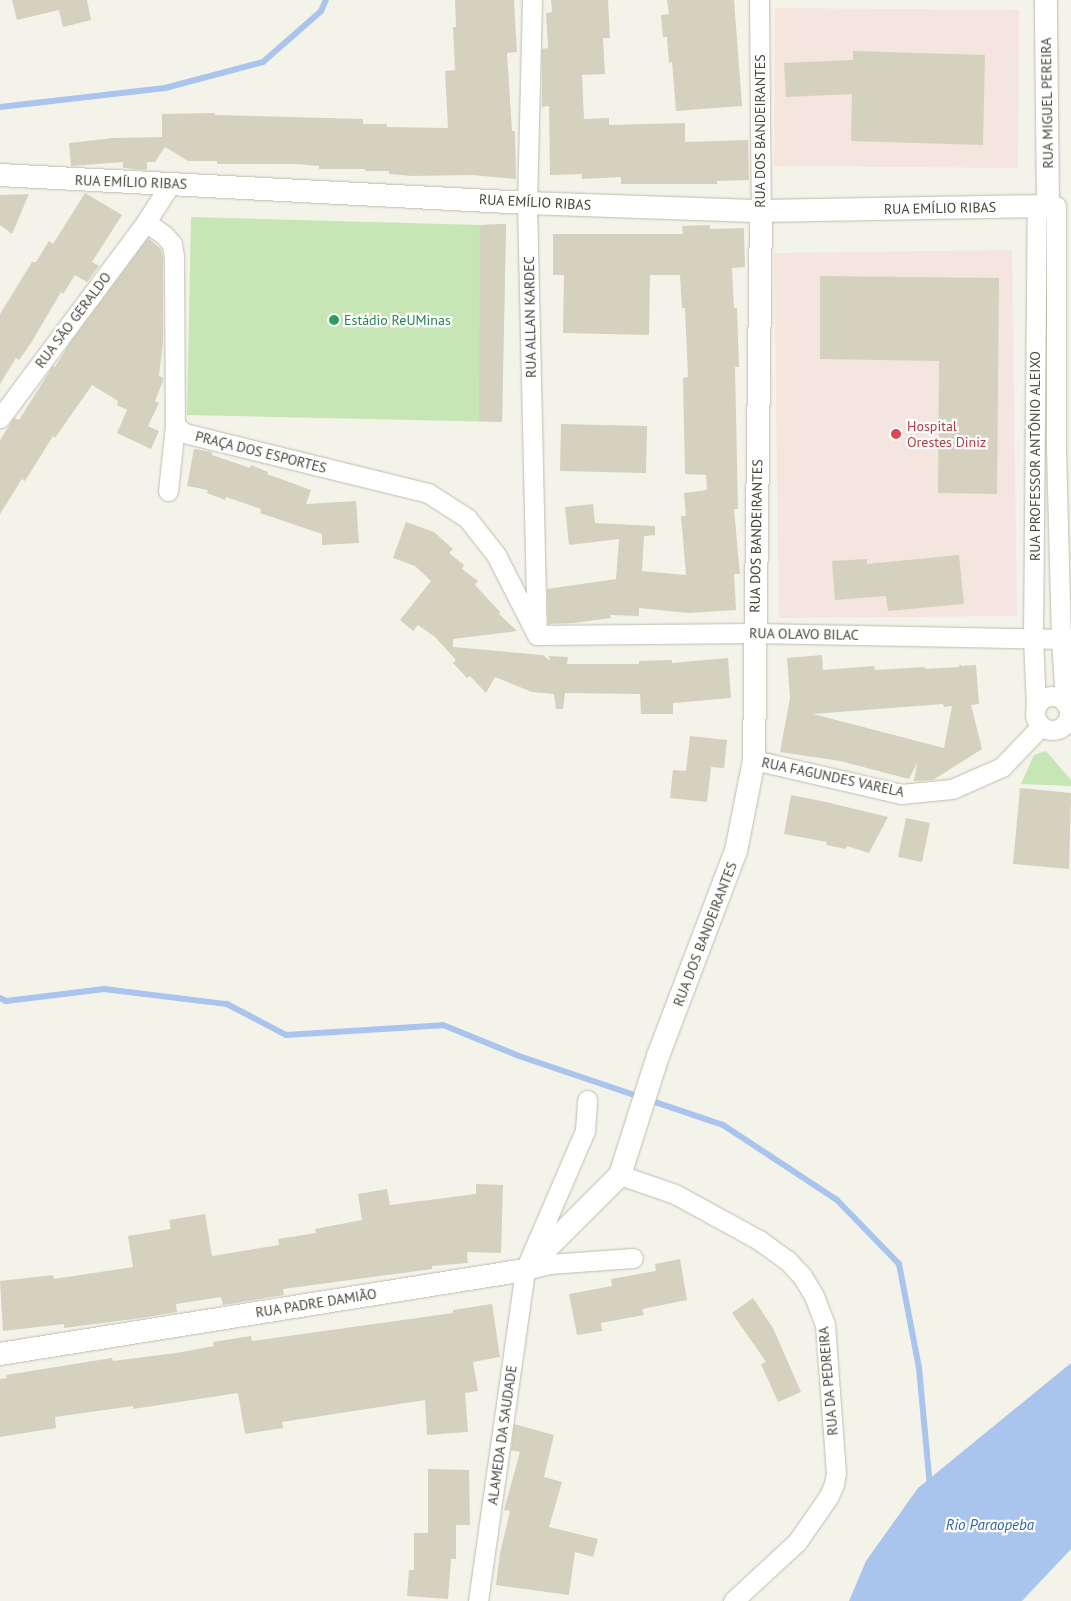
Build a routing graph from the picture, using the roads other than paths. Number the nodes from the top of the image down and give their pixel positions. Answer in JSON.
{"nodes":[{"id":1,"x":532,"y":0,"type":"edge"},
{"id":2,"x":759,"y":0,"type":"edge"},
{"id":3,"x":1046,"y":0,"type":"edge"},
{"id":4,"x":0,"y":175,"type":"edge"},
{"id":5,"x":171,"y":183,"type":"junction"},
{"id":6,"x":527,"y":203,"type":"junction"},
{"id":7,"x":1053,"y":206,"type":"edge"},
{"id":8,"x":761,"y":212,"type":"junction"},
{"id":9,"x":146,"y":222,"type":"junction"},
{"id":10,"x":1057,"y":333,"type":"junction"},
{"id":11,"x":1036,"y":334,"type":"junction"},
{"id":12,"x":0,"y":418,"type":"edge"},
{"id":13,"x":175,"y":425,"type":"junction"},
{"id":14,"x":1036,"y":447,"type":"junction"},
{"id":15,"x":1056,"y":449,"type":"junction"},
{"id":16,"x":168,"y":491,"type":"dead end"},
{"id":17,"x":754,"y":633,"type":"junction"},
{"id":18,"x":537,"y":635,"type":"junction"},
{"id":19,"x":1033,"y":639,"type":"junction"},
{"id":20,"x":1066,"y":639,"type":"edge"},
{"id":21,"x":1065,"y":702,"type":"junction"},
{"id":22,"x":1036,"y":707,"type":"junction"},
{"id":23,"x":1041,"y":726,"type":"junction"},
{"id":24,"x":1066,"y":733,"type":"edge"},
{"id":25,"x":754,"y":760,"type":"junction"},
{"id":26,"x":587,"y":1100,"type":"dead end"},
{"id":27,"x":620,"y":1175,"type":"junction"},
{"id":28,"x":632,"y":1258,"type":"dead end"},
{"id":29,"x":525,"y":1270,"type":"junction"},
{"id":30,"x":0,"y":1354,"type":"edge"},
{"id":31,"x":478,"y":1601,"type":"edge"},
{"id":32,"x":733,"y":1601,"type":"edge"}],
"edges":[{"from":1,"to":6,"type":"street","name":"RUA ALLAN KARDEC"},
{"from":2,"to":8,"type":"street","name":"RUA DOS BANDEIRANTES"},
{"from":3,"to":7,"type":"street","name":"RUA MIGUEL PEREIRA"},
{"from":4,"to":5,"type":"street","name":"RUA EMÍLIO RIBAS"},
{"from":5,"to":6,"type":"street","name":"RUA EMÍLIO RIBAS"},
{"from":5,"to":9,"type":"street"},
{"from":6,"to":8,"type":"street","name":"RUA EMÍLIO RIBAS"},
{"from":6,"to":18,"type":"street","name":"RUA ALLAN KARDEC"},
{"from":7,"to":8,"type":"street","name":"RUA EMÍLIO RIBAS"},
{"from":7,"to":10,"type":"street","name":"RUA PROFESSOR ANTÔNIO ALEIXO"},
{"from":7,"to":11,"type":"street","name":"RUA PROFESSOR ANTÔNIO ALEIXO"},
{"from":8,"to":17,"type":"street","name":"RUA DOS BANDEIRANTES"},
{"from":9,"to":12,"type":"street","name":"RUA SÃO GERALDO"},
{"from":9,"to":13,"type":"street"},
{"from":10,"to":11,"type":"street"},
{"from":10,"to":15,"type":"street","name":"RUA PROFESSOR ANTÔNIO ALEIXO"},
{"from":11,"to":14,"type":"street","name":"RUA PROFESSOR ANTÔNIO ALEIXO"},
{"from":13,"to":16,"type":"street"},
{"from":13,"to":18,"type":"street","name":"PRAÇA DOS ESPORTES"},
{"from":14,"to":15,"type":"street"},
{"from":14,"to":19,"type":"street","name":"RUA PROFESSOR ANTÔNIO ALEIXO"},
{"from":15,"to":20,"type":"street","name":"RUA PROFESSOR ANTÔNIO ALEIXO"},
{"from":17,"to":18,"type":"street","name":"RUA OLAVO BILAC"},
{"from":17,"to":19,"type":"street","name":"RUA OLAVO BILAC"},
{"from":17,"to":25,"type":"street","name":"RUA DOS BANDEIRANTES"},
{"from":19,"to":20,"type":"street","name":"RUA OLAVO BILAC"},
{"from":19,"to":22,"type":"street","name":"RUA PROFESSOR ANTÔNIO ALEIXO"},
{"from":20,"to":21,"type":"street","name":"RUA PROFESSOR ANTÔNIO ALEIXO"},
{"from":21,"to":22,"type":"street"},
{"from":21,"to":24,"type":"street"},
{"from":22,"to":23,"type":"street"},
{"from":23,"to":24,"type":"street"},
{"from":23,"to":25,"type":"street","name":"RUA FAGUNDES VARELA"},
{"from":25,"to":27,"type":"street","name":"RUA DOS BANDEIRANTES"},
{"from":26,"to":29,"type":"street"},
{"from":27,"to":29,"type":"street"},
{"from":27,"to":32,"type":"street","name":"RUA DA PEDREIRA"},
{"from":28,"to":29,"type":"street","name":"RUA PADRE DAMIÃO"},
{"from":29,"to":30,"type":"street","name":"RUA PADRE DAMIÃO"},
{"from":29,"to":31,"type":"street","name":"ALAMEDA DA SAUDADE"}]}
